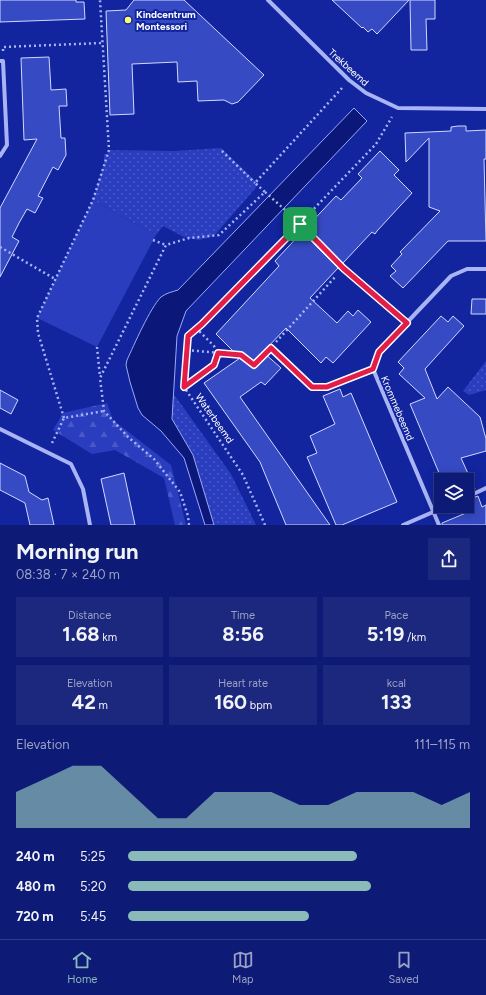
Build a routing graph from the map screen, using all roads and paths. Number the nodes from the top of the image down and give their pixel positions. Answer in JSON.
{"nodes":[{"id":1,"x":100,"y":0,"type":"edge"},
{"id":2,"x":268,"y":0,"type":"edge"},
{"id":3,"x":102,"y":43,"type":"junction"},
{"id":4,"x":1,"y":61,"type":"edge"},
{"id":5,"x":349,"y":80,"type":"junction"},
{"id":6,"x":398,"y":108,"type":"junction"},
{"id":7,"x":486,"y":110,"type":"edge"},
{"id":8,"x":222,"y":151,"type":"dead end"},
{"id":9,"x":0,"y":156,"type":"edge"},
{"id":10,"x":255,"y":183,"type":"junction"},
{"id":11,"x":265,"y":192,"type":"junction"},
{"id":12,"x":288,"y":213,"type":"dead end"},
{"id":13,"x":300,"y":224,"type":"junction"},
{"id":14,"x":153,"y":240,"type":"dead end"},
{"id":15,"x":166,"y":245,"type":"junction"},
{"id":16,"x":0,"y":247,"type":"edge"},
{"id":17,"x":343,"y":268,"type":"junction"},
{"id":18,"x":486,"y":269,"type":"edge"},
{"id":19,"x":55,"y":279,"type":"junction"},
{"id":20,"x":407,"y":323,"type":"junction"},
{"id":21,"x":196,"y":329,"type":"junction"},
{"id":22,"x":97,"y":347,"type":"dead end"},
{"id":23,"x":187,"y":350,"type":"junction"},
{"id":24,"x":218,"y":353,"type":"junction"},
{"id":25,"x":275,"y":353,"type":"dead end"},
{"id":26,"x":373,"y":369,"type":"junction"},
{"id":27,"x":100,"y":378,"type":"junction"},
{"id":28,"x":184,"y":387,"type":"junction"},
{"id":29,"x":104,"y":412,"type":"junction"},
{"id":30,"x":64,"y":418,"type":"junction"},
{"id":31,"x":0,"y":429,"type":"edge"},
{"id":32,"x":48,"y":451,"type":"junction"},
{"id":33,"x":486,"y":488,"type":"edge"},
{"id":34,"x":474,"y":494,"type":"edge"},
{"id":35,"x":434,"y":512,"type":"joint"},
{"id":36,"x":434,"y":513,"type":"edge"},
{"id":37,"x":90,"y":525,"type":"edge"},
{"id":38,"x":189,"y":525,"type":"edge"},
{"id":39,"x":265,"y":525,"type":"edge"},
{"id":40,"x":403,"y":525,"type":"edge"},
{"id":41,"x":440,"y":525,"type":"edge"}],
"edges":[{"from":1,"to":3,"type":"path"},
{"from":2,"to":5,"type":"street","name":"Trekbeemd"},
{"from":3,"to":4,"type":"path"},
{"from":3,"to":19,"type":"path"},
{"from":4,"to":9,"type":"street"},
{"from":5,"to":6,"type":"street","name":"Trekbeemd"},
{"from":5,"to":10,"type":"path"},
{"from":6,"to":7,"type":"street","name":"Trekbeemd"},
{"from":6,"to":13,"type":"path","name":"Waterbeemd"},
{"from":8,"to":10,"type":"path"},
{"from":10,"to":11,"type":"path"},
{"from":11,"to":12,"type":"path"},
{"from":11,"to":15,"type":"path"},
{"from":13,"to":17,"type":"street"},
{"from":13,"to":21,"type":"path","name":"Waterbeemd"},
{"from":14,"to":15,"type":"path"},
{"from":15,"to":27,"type":"path"},
{"from":16,"to":19,"type":"path"},
{"from":17,"to":20,"type":"street"},
{"from":17,"to":24,"type":"path"},
{"from":18,"to":20,"type":"street","name":"Krommebeemd"},
{"from":19,"to":30,"type":"path"},
{"from":20,"to":26,"type":"street","name":"Krommebeemd"},
{"from":21,"to":23,"type":"path","name":"Waterbeemd"},
{"from":21,"to":24,"type":"path"},
{"from":22,"to":27,"type":"path"},
{"from":23,"to":24,"type":"path"},
{"from":23,"to":28,"type":"path","name":"Waterbeemd"},
{"from":24,"to":28,"type":"path"},
{"from":25,"to":26,"type":"street"},
{"from":26,"to":35,"type":"street","name":"Krommebeemd"},
{"from":27,"to":29,"type":"path"},
{"from":28,"to":39,"type":"path","name":"Waterbeemd"},
{"from":29,"to":30,"type":"path"},
{"from":29,"to":38,"type":"path"},
{"from":30,"to":32,"type":"path"},
{"from":31,"to":32,"type":"street"},
{"from":32,"to":37,"type":"street"},
{"from":33,"to":34,"type":"street"},
{"from":35,"to":40,"type":"street"},
{"from":36,"to":41,"type":"street","name":"Krommebeemd"}]}
